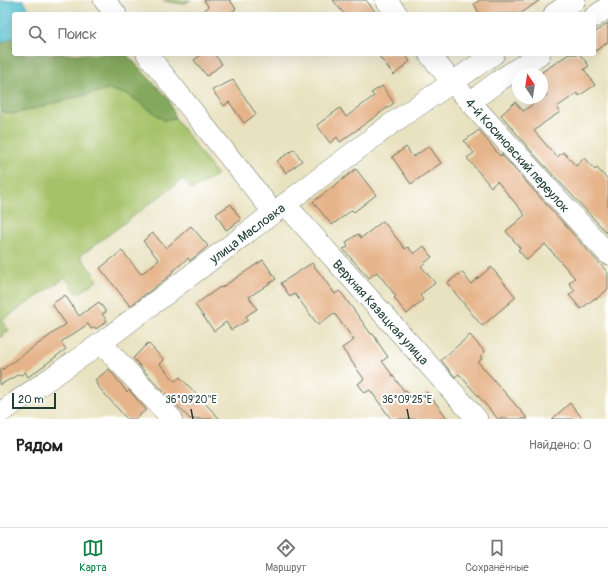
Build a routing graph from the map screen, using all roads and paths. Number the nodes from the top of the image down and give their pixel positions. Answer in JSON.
{"nodes":[{"id":1,"x":104,"y":0,"type":"edge"},
{"id":2,"x":386,"y":0,"type":"edge"},
{"id":3,"x":575,"y":0,"type":"edge"},
{"id":4,"x":608,"y":7,"type":"edge"},
{"id":5,"x":114,"y":12,"type":"edge"},
{"id":6,"x":395,"y":12,"type":"edge"},
{"id":7,"x":557,"y":12,"type":"edge"},
{"id":8,"x":596,"y":16,"type":"edge"},
{"id":9,"x":149,"y":56,"type":"edge"},
{"id":10,"x":431,"y":56,"type":"edge"},
{"id":11,"x":491,"y":56,"type":"edge"},
{"id":12,"x":537,"y":56,"type":"edge"},
{"id":13,"x":452,"y":82,"type":"junction"},
{"id":14,"x":470,"y":102,"type":"junction"},
{"id":15,"x":279,"y":209,"type":"junction"},
{"id":16,"x":608,"y":254,"type":"edge"},
{"id":17,"x":101,"y":343,"type":"junction"},
{"id":18,"x":0,"y":413,"type":"edge"},
{"id":19,"x":172,"y":419,"type":"edge"},
{"id":20,"x":477,"y":419,"type":"edge"}],
"edges":[{"from":1,"to":5,"type":"street"},
{"from":2,"to":6,"type":"street"},
{"from":3,"to":7,"type":"street"},
{"from":4,"to":8,"type":"street"},
{"from":9,"to":15,"type":"street","name":"Верхняя Казацкая улица"},
{"from":10,"to":13,"type":"street","name":"4-й Косиновский переулок"},
{"from":11,"to":13,"type":"street","name":"улица Масловка"},
{"from":12,"to":14,"type":"street"},
{"from":13,"to":14,"type":"street","name":"4-й Косиновский переулок"},
{"from":13,"to":15,"type":"street","name":"улица Масловка"},
{"from":14,"to":16,"type":"street","name":"4-й Косиновский переулок"},
{"from":15,"to":17,"type":"street","name":"улица Масловка"},
{"from":15,"to":20,"type":"street","name":"Верхняя Казацкая улица"},
{"from":17,"to":18,"type":"street","name":"улица Масловка"},
{"from":17,"to":19,"type":"street"}]}
